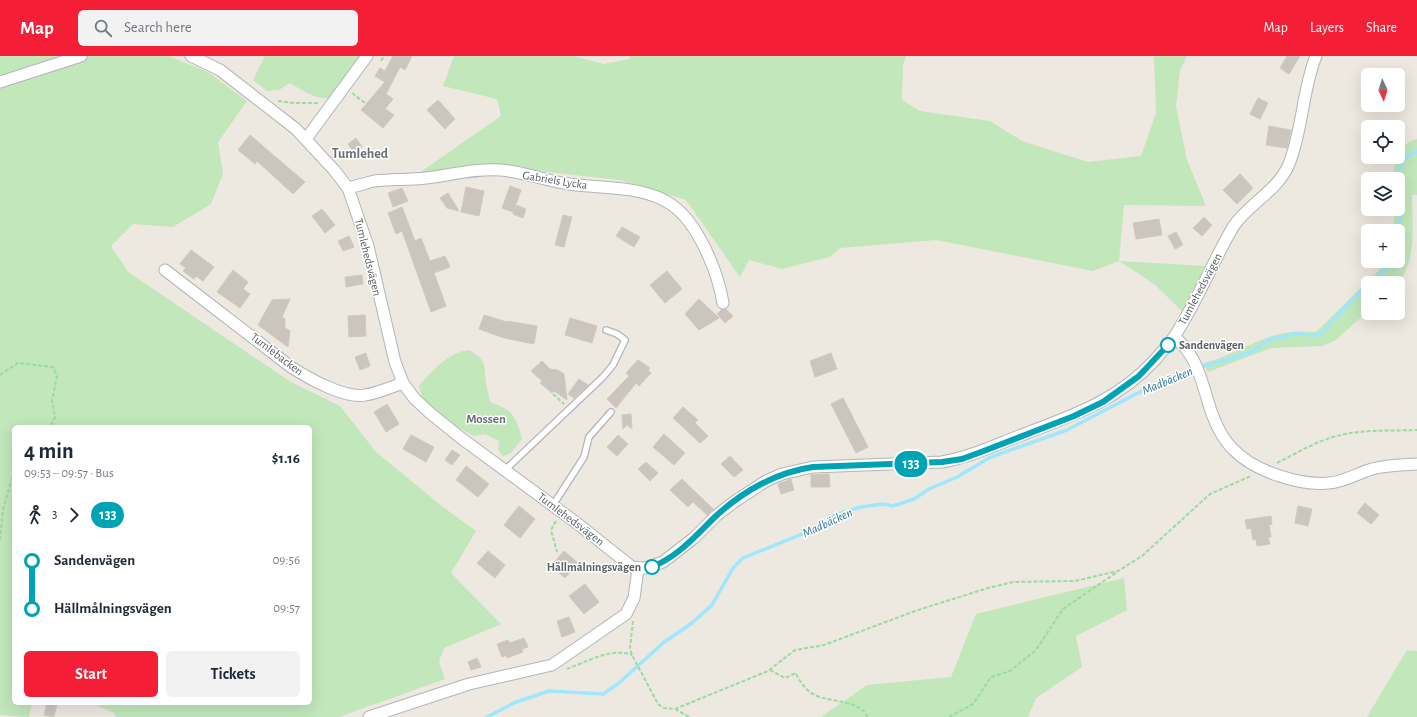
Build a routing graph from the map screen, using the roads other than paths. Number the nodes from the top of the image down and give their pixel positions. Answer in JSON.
{"nodes":[{"id":1,"x":81,"y":56,"type":"edge"},
{"id":2,"x":191,"y":56,"type":"edge"},
{"id":3,"x":367,"y":56,"type":"edge"},
{"id":4,"x":1316,"y":56,"type":"edge"},
{"id":5,"x":0,"y":82,"type":"edge"},
{"id":6,"x":306,"y":139,"type":"junction"},
{"id":7,"x":348,"y":188,"type":"junction"},
{"id":8,"x":165,"y":270,"type":"dead end"},
{"id":9,"x":723,"y":303,"type":"dead end"},
{"id":10,"x":606,"y":330,"type":"dead end"},
{"id":11,"x":1174,"y":337,"type":"junction"},
{"id":12,"x":403,"y":383,"type":"junction"},
{"id":13,"x":611,"y":412,"type":"dead end"},
{"id":14,"x":1417,"y":464,"type":"edge"},
{"id":15,"x":506,"y":470,"type":"junction"},
{"id":16,"x":553,"y":505,"type":"junction"},
{"id":17,"x":638,"y":569,"type":"junction"},
{"id":18,"x":369,"y":717,"type":"edge"}],
"edges":[{"from":1,"to":5,"type":"street"},
{"from":2,"to":6,"type":"street","name":"Tumlehedsvägen"},
{"from":3,"to":6,"type":"street"},
{"from":4,"to":11,"type":"street","name":"Tumlehedsvägen"},
{"from":6,"to":7,"type":"street","name":"Tumlehedsvägen"},
{"from":7,"to":9,"type":"street","name":"Gabriels Lycka"},
{"from":7,"to":12,"type":"street","name":"Tumlehedsvägen"},
{"from":8,"to":12,"type":"street","name":"Tumlebacken"},
{"from":10,"to":15,"type":"lane"},
{"from":11,"to":14,"type":"street"},
{"from":11,"to":17,"type":"street","name":"Tumlehedsvägen"},
{"from":12,"to":15,"type":"street","name":"Tumlehedsvägen"},
{"from":13,"to":16,"type":"lane"},
{"from":15,"to":16,"type":"street","name":"Tumlehedsvägen"},
{"from":16,"to":17,"type":"street","name":"Tumlehedsvägen"},
{"from":17,"to":18,"type":"street"}]}
